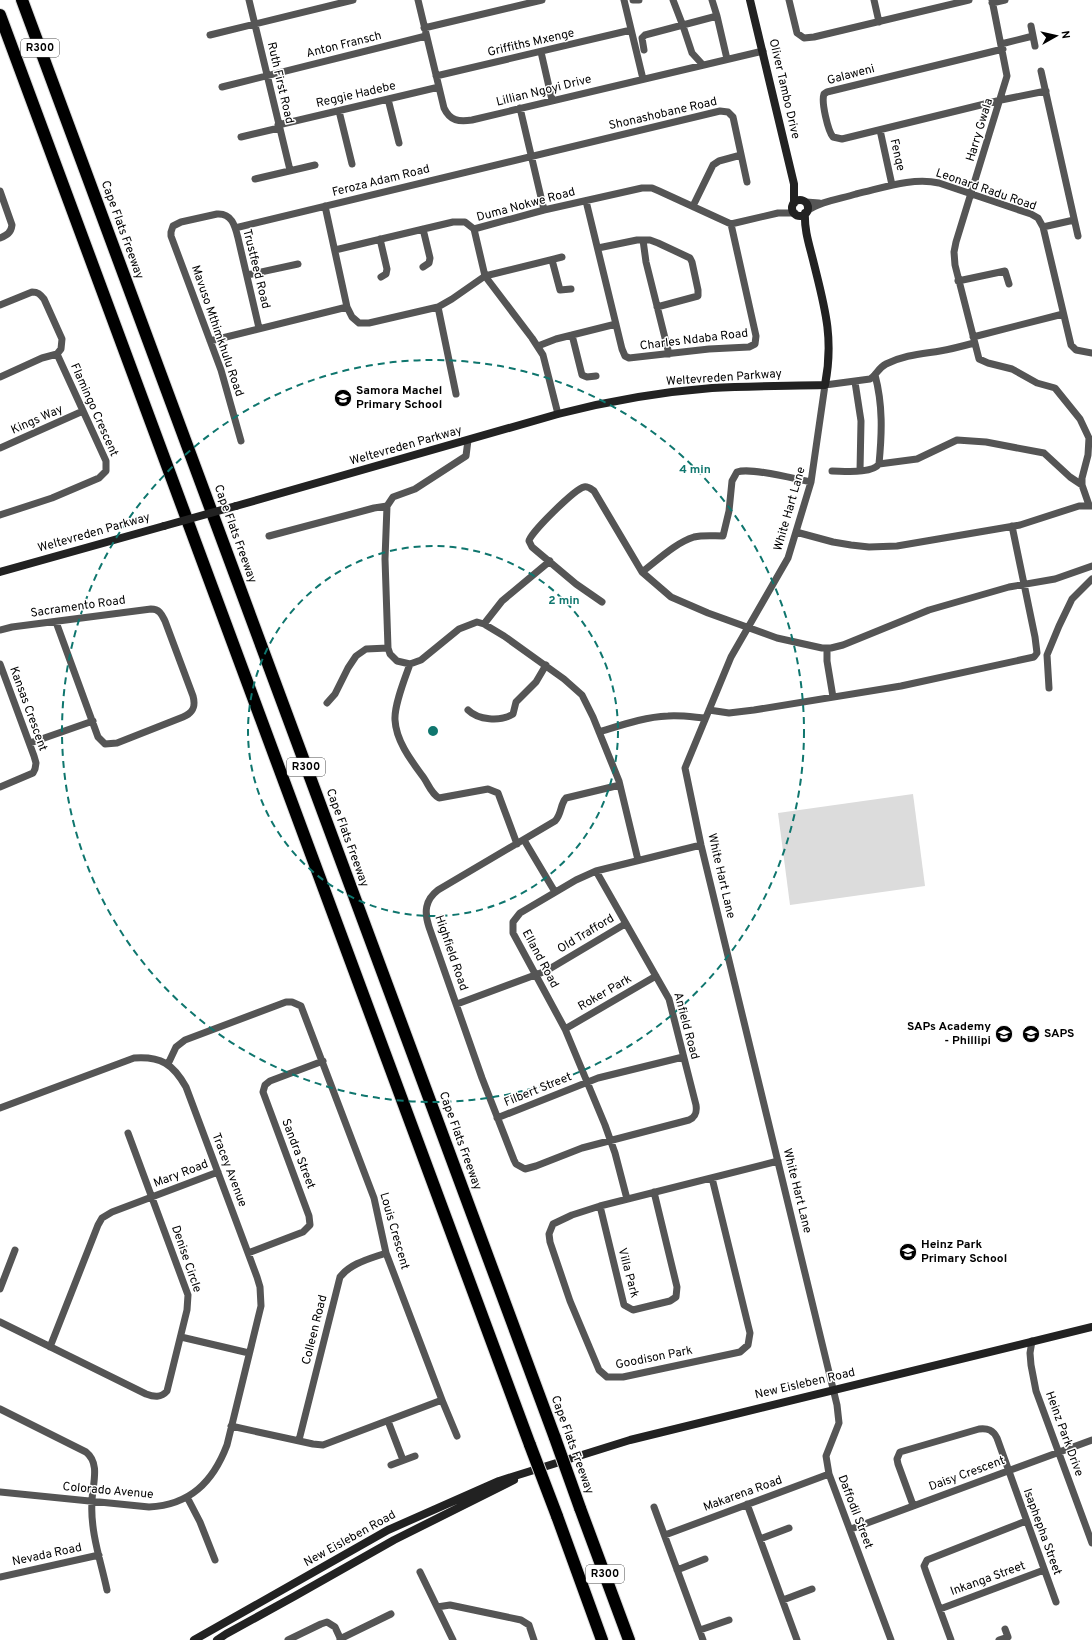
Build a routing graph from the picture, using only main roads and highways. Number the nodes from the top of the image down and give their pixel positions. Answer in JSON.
{"nodes":[{"id":1,"x":22,"y":0,"type":"edge"},
{"id":2,"x":0,"y":15,"type":"edge"},
{"id":3,"x":602,"y":1640,"type":"edge"},
{"id":4,"x":629,"y":1640,"type":"edge"}],
"edges":[{"from":1,"to":4,"type":"highway","name":"Cape Flats Freeway","number":"R300","bridge":true},
{"from":2,"to":3,"type":"highway","number":"R300","bridge":true}]}
